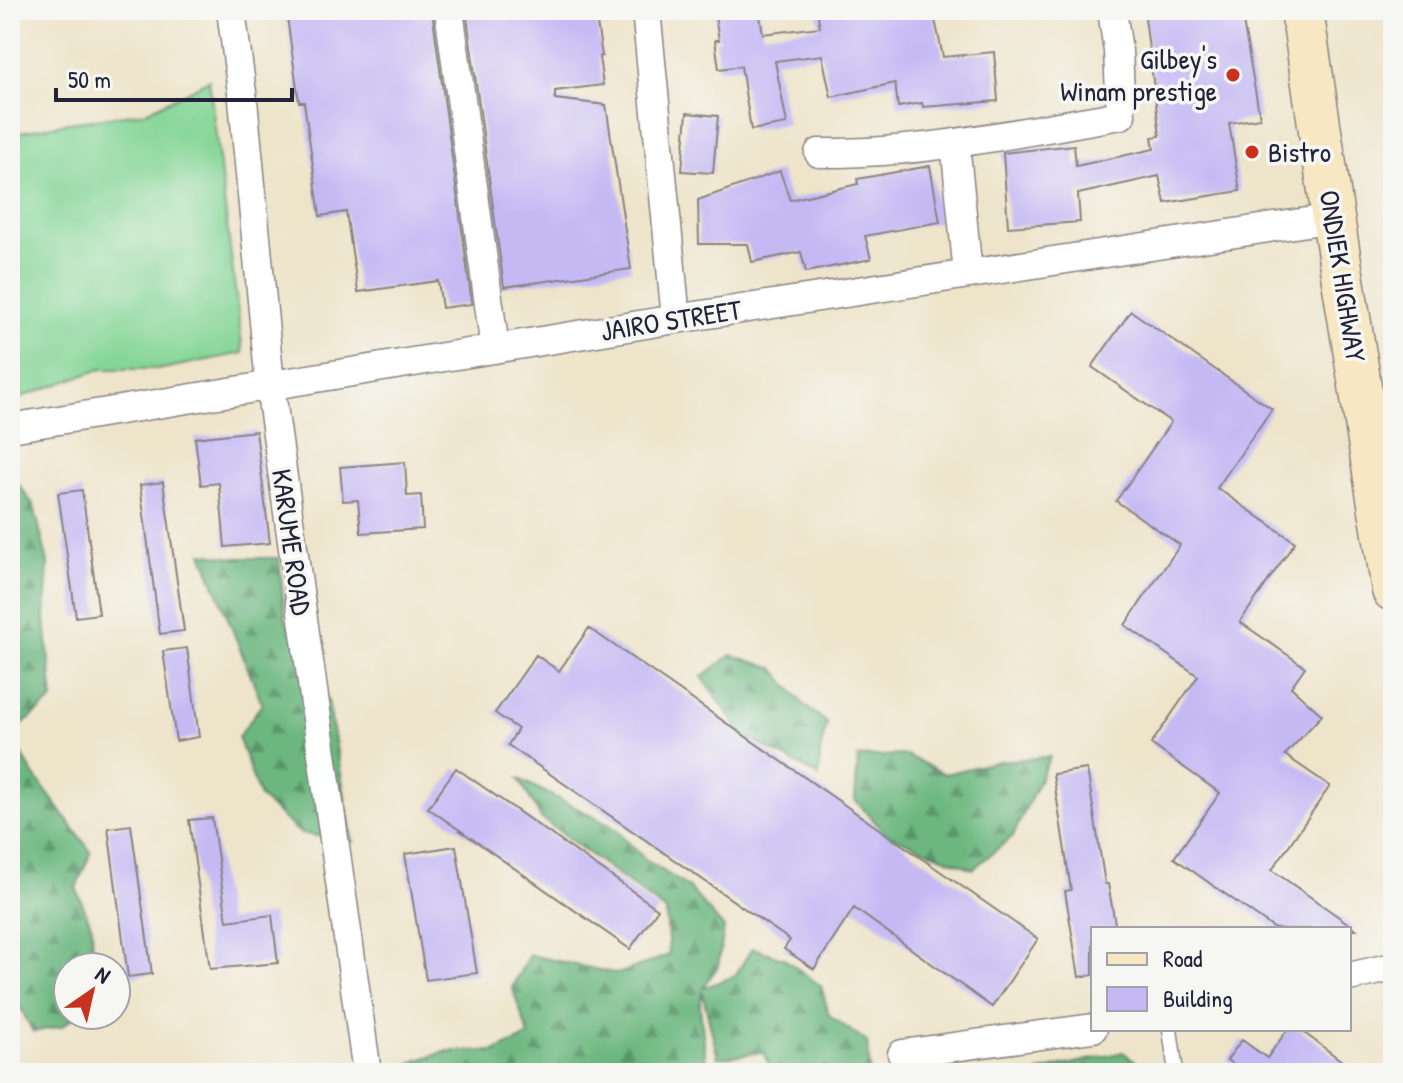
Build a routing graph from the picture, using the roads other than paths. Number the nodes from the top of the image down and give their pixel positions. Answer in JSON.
{"nodes":[{"id":1,"x":231,"y":10,"type":"edge"},
{"id":2,"x":449,"y":10,"type":"edge"},
{"id":3,"x":646,"y":10,"type":"edge"},
{"id":4,"x":1112,"y":10,"type":"edge"},
{"id":5,"x":1302,"y":10,"type":"edge"},
{"id":6,"x":955,"y":143,"type":"junction"},
{"id":7,"x":819,"y":153,"type":"dead end"},
{"id":8,"x":1333,"y":218,"type":"junction"},
{"id":9,"x":968,"y":274,"type":"junction"},
{"id":10,"x":676,"y":319,"type":"junction"},
{"id":11,"x":495,"y":349,"type":"junction"},
{"id":12,"x":270,"y":385,"type":"junction"},
{"id":13,"x":10,"y":428,"type":"edge"},
{"id":14,"x":1393,"y":590,"type":"edge"},
{"id":15,"x":1393,"y":967,"type":"edge"},
{"id":16,"x":1351,"y":977,"type":"edge"},
{"id":17,"x":1091,"y":1028,"type":"edge"},
{"id":18,"x":1170,"y":1031,"type":"edge"},
{"id":19,"x":902,"y":1054,"type":"dead end"},
{"id":20,"x":367,"y":1073,"type":"edge"},
{"id":21,"x":1176,"y":1073,"type":"edge"}],
"edges":[{"from":1,"to":12,"type":"street","name":"KARUME ROAD"},
{"from":2,"to":11,"type":"street"},
{"from":3,"to":10,"type":"street"},
{"from":4,"to":6,"type":"street"},
{"from":5,"to":8,"type":"main road","name":"ONDIEK HIGHWAY"},
{"from":6,"to":7,"type":"street"},
{"from":6,"to":9,"type":"street"},
{"from":8,"to":9,"type":"street","name":"JAIRO STREET"},
{"from":8,"to":14,"type":"main road","name":"ONDIEK HIGHWAY"},
{"from":9,"to":10,"type":"street","name":"JAIRO STREET"},
{"from":10,"to":11,"type":"street","name":"JAIRO STREET"},
{"from":11,"to":12,"type":"street","name":"JAIRO STREET"},
{"from":12,"to":13,"type":"street","name":"JAIRO STREET"},
{"from":12,"to":20,"type":"street","name":"KARUME ROAD"},
{"from":15,"to":16,"type":"street"},
{"from":17,"to":19,"type":"street"},
{"from":18,"to":21,"type":"lane"}]}
